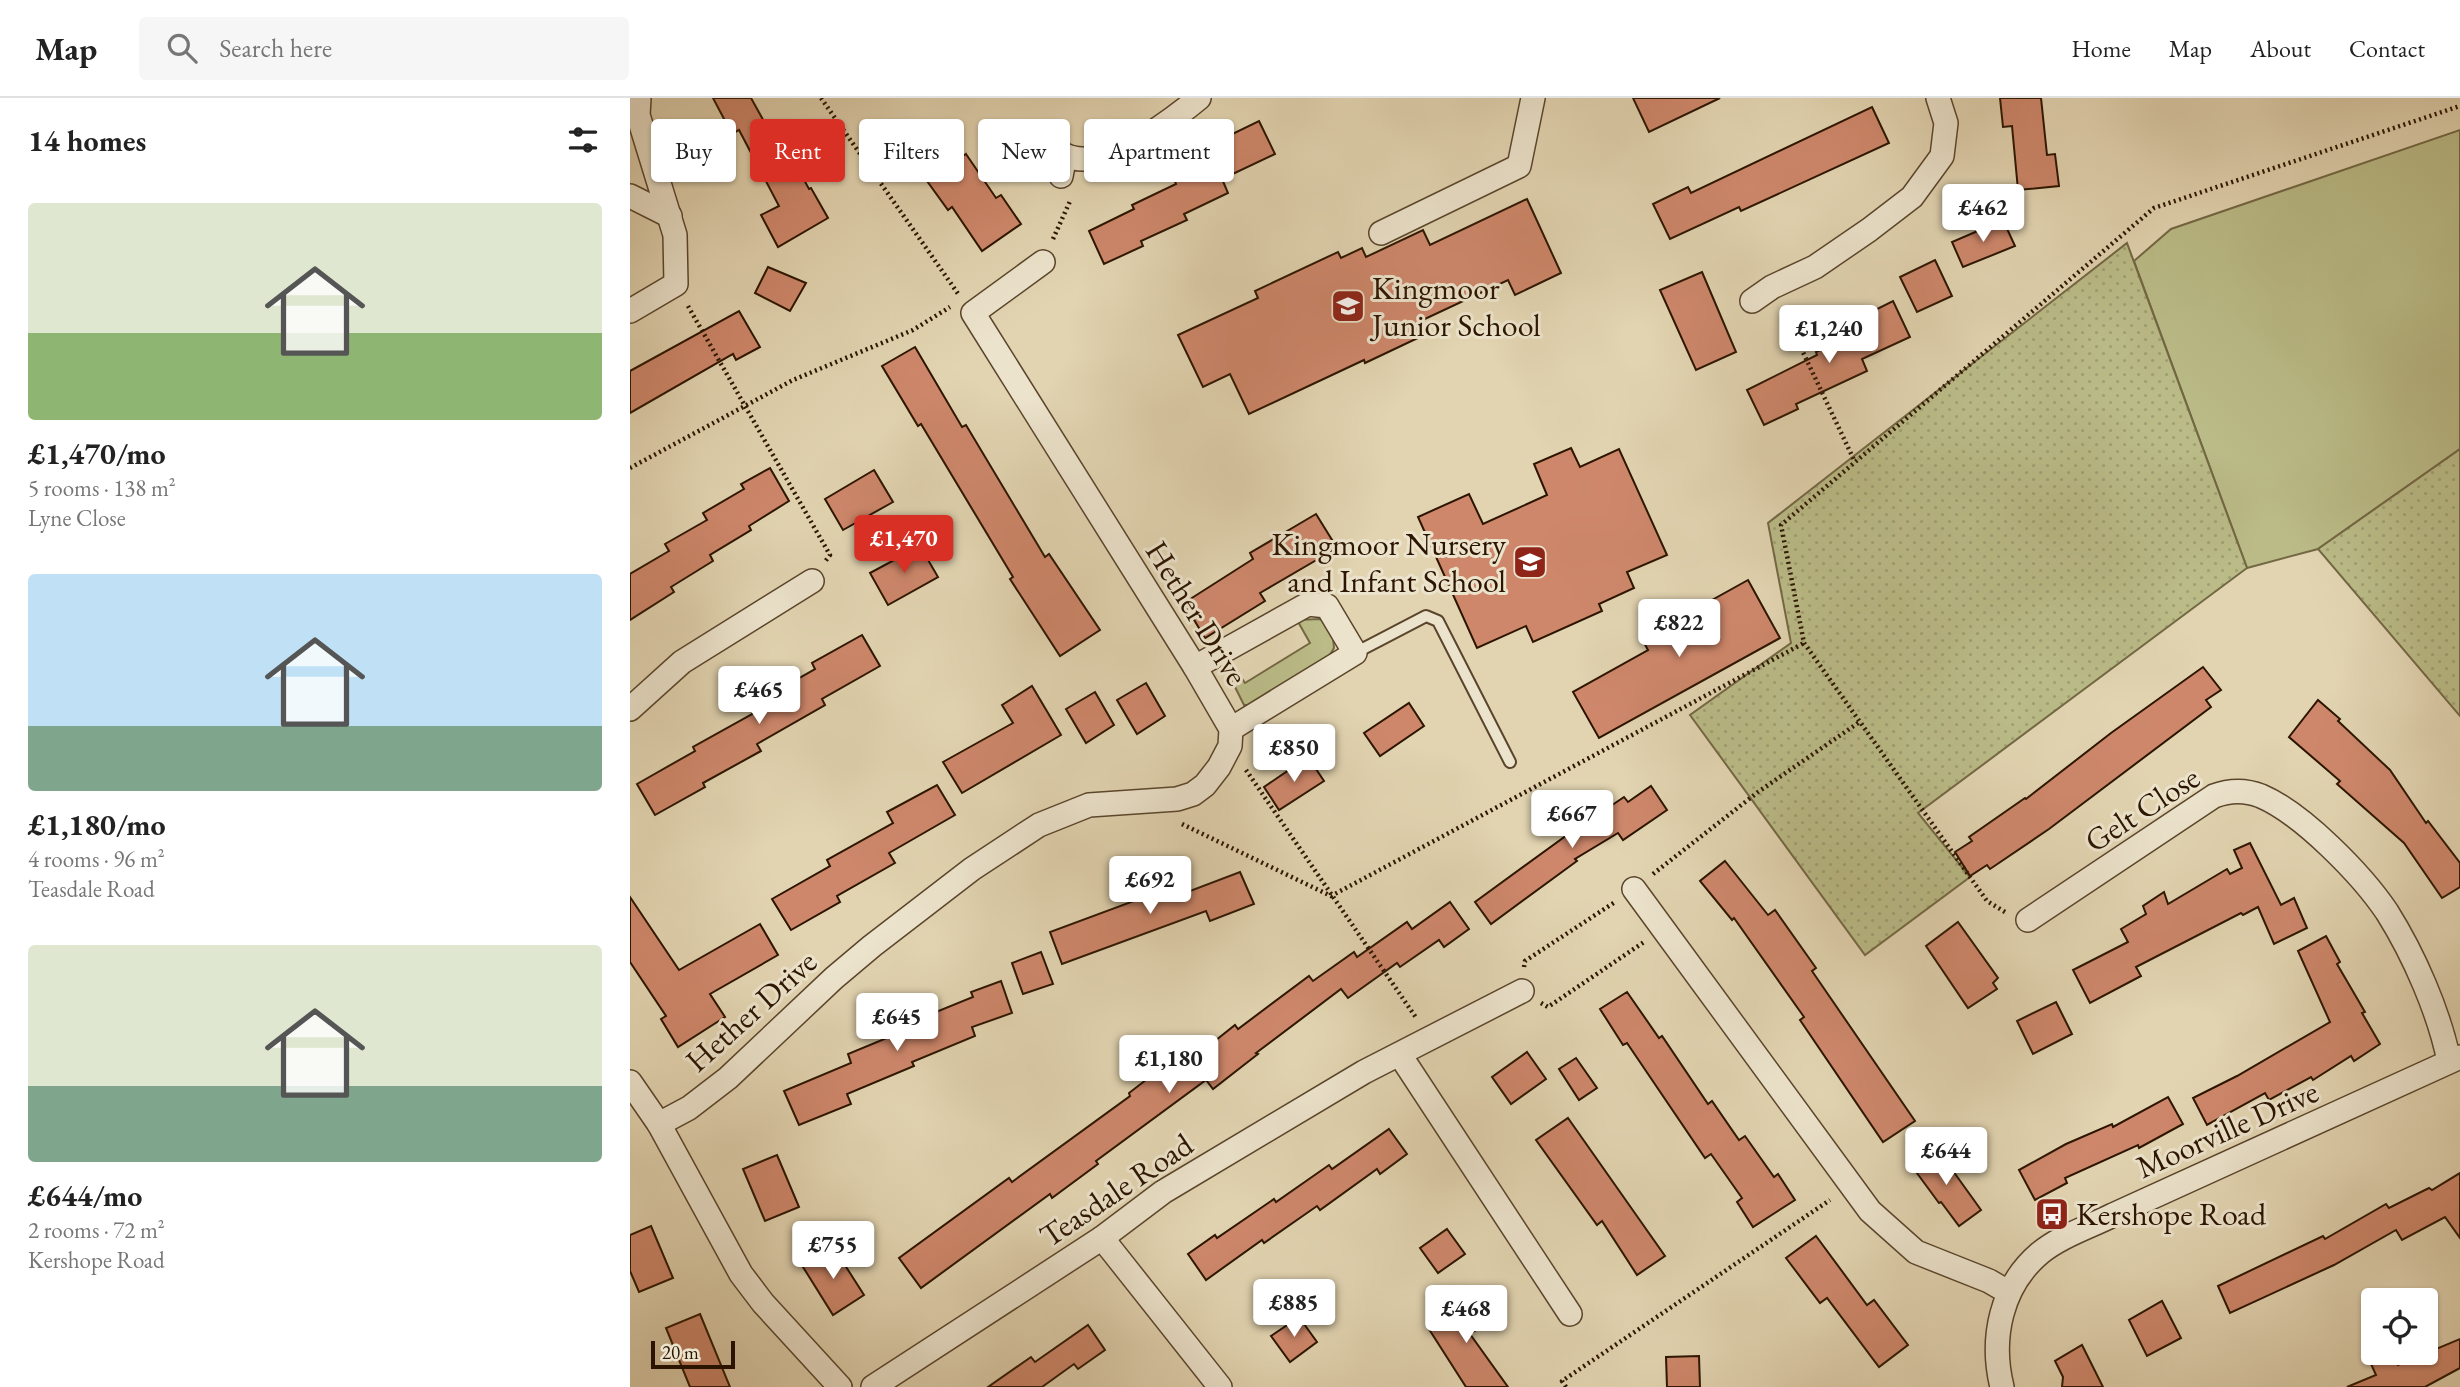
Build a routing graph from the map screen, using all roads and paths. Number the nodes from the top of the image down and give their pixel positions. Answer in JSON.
{"nodes":[{"id":1,"x":821,"y":98,"type":"edge"},
{"id":2,"x":1199,"y":98,"type":"edge"},
{"id":3,"x":1533,"y":98,"type":"edge"},
{"id":4,"x":1938,"y":98,"type":"edge"},
{"id":5,"x":2460,"y":106,"type":"edge"},
{"id":6,"x":636,"y":116,"type":"edge"},
{"id":7,"x":1070,"y":163,"type":"edge"},
{"id":8,"x":630,"y":196,"type":"edge"},
{"id":9,"x":1072,"y":199,"type":"dead end"},
{"id":10,"x":670,"y":216,"type":"junction"},
{"id":11,"x":1381,"y":233,"type":"dead end"},
{"id":12,"x":1043,"y":262,"type":"joint"},
{"id":13,"x":676,"y":284,"type":"junction"},
{"id":14,"x":1772,"y":287,"type":"junction"},
{"id":15,"x":1752,"y":301,"type":"dead end"},
{"id":16,"x":967,"y":306,"type":"junction"},
{"id":17,"x":630,"y":311,"type":"edge"},
{"id":18,"x":745,"y":404,"type":"junction"},
{"id":19,"x":1855,"y":462,"type":"junction"},
{"id":20,"x":630,"y":468,"type":"edge"},
{"id":21,"x":812,"y":581,"type":"joint"},
{"id":22,"x":1804,"y":642,"type":"junction"},
{"id":23,"x":1355,"y":653,"type":"junction"},
{"id":24,"x":1195,"y":667,"type":"junction"},
{"id":25,"x":630,"y":709,"type":"edge"},
{"id":26,"x":1861,"y":721,"type":"junction"},
{"id":27,"x":1230,"y":738,"type":"junction"},
{"id":28,"x":1510,"y":762,"type":"dead end"},
{"id":29,"x":1178,"y":822,"type":"dead end"},
{"id":30,"x":1634,"y":889,"type":"junction"},
{"id":31,"x":1331,"y":896,"type":"junction"},
{"id":32,"x":2028,"y":920,"type":"joint"},
{"id":33,"x":1663,"y":929,"type":"junction"},
{"id":34,"x":1521,"y":991,"type":"junction"},
{"id":35,"x":1430,"y":1037,"type":"junction"},
{"id":36,"x":1400,"y":1055,"type":"junction"},
{"id":37,"x":2455,"y":1059,"type":"edge"},
{"id":38,"x":630,"y":1082,"type":"edge"},
{"id":39,"x":659,"y":1124,"type":"junction"},
{"id":40,"x":1851,"y":1185,"type":"junction"},
{"id":41,"x":1102,"y":1238,"type":"junction"},
{"id":42,"x":2008,"y":1292,"type":"junction"},
{"id":43,"x":1570,"y":1314,"type":"dead end"},
{"id":44,"x":840,"y":1387,"type":"edge"},
{"id":45,"x":873,"y":1387,"type":"edge"},
{"id":46,"x":1220,"y":1387,"type":"edge"},
{"id":47,"x":1566,"y":1387,"type":"edge"},
{"id":48,"x":2002,"y":1387,"type":"edge"}],
"edges":[{"from":1,"to":16,"type":"path"},
{"from":2,"to":7,"type":"street"},
{"from":3,"to":11,"type":"street"},
{"from":4,"to":14,"type":"street"},
{"from":5,"to":19,"type":"path"},
{"from":6,"to":10,"type":"street"},
{"from":8,"to":10,"type":"street"},
{"from":9,"to":12,"type":"path"},
{"from":10,"to":13,"type":"street"},
{"from":12,"to":16,"type":"street"},
{"from":13,"to":17,"type":"street"},
{"from":13,"to":18,"type":"path"},
{"from":14,"to":15,"type":"street"},
{"from":14,"to":19,"type":"path"},
{"from":16,"to":18,"type":"path"},
{"from":16,"to":24,"type":"street","name":"Hether Drive"},
{"from":18,"to":20,"type":"path"},
{"from":18,"to":21,"type":"path"},
{"from":19,"to":22,"type":"path"},
{"from":21,"to":25,"type":"street"},
{"from":22,"to":26,"type":"path"},
{"from":22,"to":31,"type":"path"},
{"from":23,"to":24,"type":"street"},
{"from":23,"to":27,"type":"street"},
{"from":23,"to":28,"type":"lane"},
{"from":24,"to":27,"type":"street","name":"Hether Drive"},
{"from":26,"to":30,"type":"path"},
{"from":26,"to":32,"type":"path"},
{"from":27,"to":31,"type":"path"},
{"from":27,"to":39,"type":"street","name":"Hether Drive"},
{"from":29,"to":31,"type":"path"},
{"from":30,"to":33,"type":"street"},
{"from":30,"to":34,"type":"path"},
{"from":31,"to":35,"type":"path"},
{"from":32,"to":37,"type":"street","name":"Gelt Close"},
{"from":33,"to":34,"type":"path"},
{"from":33,"to":40,"type":"street"},
{"from":34,"to":35,"type":"street","name":"Teasdale Road"},
{"from":35,"to":36,"type":"street","name":"Teasdale Road"},
{"from":36,"to":41,"type":"street","name":"Teasdale Road"},
{"from":36,"to":43,"type":"street"},
{"from":37,"to":42,"type":"street","name":"Moorville Drive"},
{"from":38,"to":39,"type":"street"},
{"from":39,"to":44,"type":"street"},
{"from":40,"to":42,"type":"street"},
{"from":40,"to":47,"type":"path"},
{"from":41,"to":45,"type":"street","name":"Teasdale Road"},
{"from":41,"to":46,"type":"street"},
{"from":42,"to":48,"type":"street","name":"Moorville Drive"}]}
